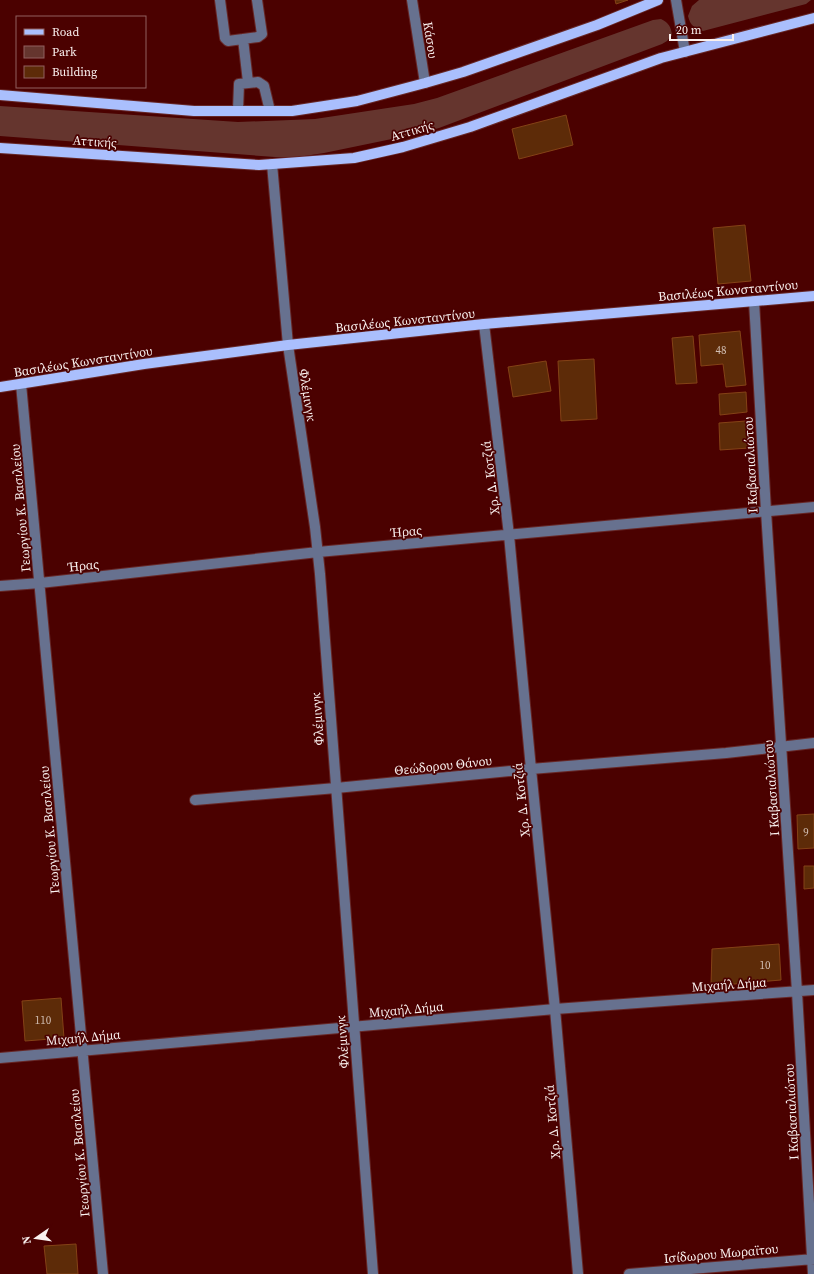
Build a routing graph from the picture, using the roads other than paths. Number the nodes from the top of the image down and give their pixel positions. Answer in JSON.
{"nodes":[{"id":1,"x":220,"y":0,"type":"edge"},
{"id":2,"x":257,"y":0,"type":"edge"},
{"id":3,"x":412,"y":0,"type":"edge"},
{"id":4,"x":658,"y":0,"type":"edge"},
{"id":5,"x":676,"y":0,"type":"edge"},
{"id":6,"x":814,"y":18,"type":"edge"},
{"id":7,"x":243,"y":39,"type":"junction"},
{"id":8,"x":685,"y":52,"type":"junction"},
{"id":9,"x":248,"y":82,"type":"junction"},
{"id":10,"x":426,"y":84,"type":"junction"},
{"id":11,"x":0,"y":95,"type":"edge"},
{"id":12,"x":238,"y":110,"type":"junction"},
{"id":13,"x":270,"y":110,"type":"junction"},
{"id":14,"x":0,"y":148,"type":"edge"},
{"id":15,"x":272,"y":164,"type":"junction"},
{"id":16,"x":814,"y":296,"type":"edge"},
{"id":17,"x":754,"y":301,"type":"junction"},
{"id":18,"x":484,"y":324,"type":"junction"},
{"id":19,"x":288,"y":345,"type":"junction"},
{"id":20,"x":22,"y":384,"type":"junction"},
{"id":21,"x":0,"y":387,"type":"edge"},
{"id":22,"x":814,"y":507,"type":"edge"},
{"id":23,"x":766,"y":511,"type":"junction"},
{"id":24,"x":510,"y":535,"type":"junction"},
{"id":25,"x":318,"y":552,"type":"junction"},
{"id":26,"x":40,"y":583,"type":"junction"},
{"id":27,"x":0,"y":586,"type":"edge"},
{"id":28,"x":814,"y":743,"type":"edge"},
{"id":29,"x":781,"y":746,"type":"junction"},
{"id":30,"x":530,"y":769,"type":"junction"},
{"id":31,"x":336,"y":788,"type":"junction"},
{"id":32,"x":195,"y":800,"type":"dead end"},
{"id":33,"x":814,"y":990,"type":"edge"},
{"id":34,"x":797,"y":992,"type":"junction"},
{"id":35,"x":555,"y":1009,"type":"junction"},
{"id":36,"x":354,"y":1027,"type":"junction"},
{"id":37,"x":82,"y":1050,"type":"junction"},
{"id":38,"x":0,"y":1058,"type":"edge"},
{"id":39,"x":813,"y":1259,"type":"edge"},
{"id":40,"x":103,"y":1274,"type":"edge"},
{"id":41,"x":373,"y":1274,"type":"edge"},
{"id":42,"x":578,"y":1274,"type":"edge"},
{"id":43,"x":629,"y":1274,"type":"edge"},
{"id":44,"x":813,"y":1274,"type":"edge"}],
"edges":[{"from":1,"to":7,"type":"street"},
{"from":2,"to":7,"type":"street"},
{"from":3,"to":10,"type":"street","name":"Κάσου"},
{"from":4,"to":10,"type":"main road"},
{"from":5,"to":8,"type":"street"},
{"from":6,"to":8,"type":"main road","name":"Αττικής"},
{"from":7,"to":9,"type":"street"},
{"from":8,"to":15,"type":"main road","name":"Αττικής"},
{"from":9,"to":12,"type":"street"},
{"from":9,"to":13,"type":"street"},
{"from":10,"to":13,"type":"main road"},
{"from":11,"to":12,"type":"main road"},
{"from":12,"to":13,"type":"main road"},
{"from":14,"to":15,"type":"main road","name":"Αττικής"},
{"from":15,"to":19,"type":"street","name":"Φλέμινγκ"},
{"from":16,"to":17,"type":"main road","name":"Βασιλέως Κωνσταντίνου"},
{"from":17,"to":18,"type":"main road","name":"Βασιλέως Κωνσταντίνου"},
{"from":17,"to":23,"type":"street","name":"Ι Καβασιαλιώτου"},
{"from":18,"to":19,"type":"main road","name":"Βασιλέως Κωνσταντίνου"},
{"from":18,"to":24,"type":"street","name":"Χρ. Δ. Κοτζιά"},
{"from":19,"to":20,"type":"main road","name":"Βασιλέως Κωνσταντίνου"},
{"from":19,"to":25,"type":"street","name":"Φλέμινγκ"},
{"from":20,"to":21,"type":"main road","name":"Βασιλέως Κωνσταντίνου"},
{"from":20,"to":26,"type":"street","name":"Γεωργίου Κ. Βασιλείου"},
{"from":22,"to":23,"type":"street","name":"Ήρας"},
{"from":23,"to":24,"type":"street","name":"Ήρας"},
{"from":23,"to":29,"type":"street","name":"Ι Καβασιαλιώτου"},
{"from":24,"to":25,"type":"street","name":"Ήρας"},
{"from":24,"to":30,"type":"street","name":"Χρ. Δ. Κοτζιά"},
{"from":25,"to":26,"type":"street","name":"Ήρας"},
{"from":25,"to":31,"type":"street","name":"Φλέμινγκ"},
{"from":26,"to":27,"type":"street","name":"Ήρας"},
{"from":26,"to":37,"type":"street","name":"Γεωργίου Κ. Βασιλείου"},
{"from":28,"to":29,"type":"street","name":"Θεώδορου Θάνου"},
{"from":29,"to":30,"type":"street","name":"Θεώδορου Θάνου"},
{"from":29,"to":34,"type":"street","name":"Ι Καβασιαλιώτου"},
{"from":30,"to":31,"type":"street","name":"Θεώδορου Θάνου"},
{"from":30,"to":35,"type":"street","name":"Χρ. Δ. Κοτζιά"},
{"from":31,"to":32,"type":"street","name":"Θεώδορου Θάνου"},
{"from":31,"to":36,"type":"street","name":"Φλέμινγκ"},
{"from":33,"to":34,"type":"street","name":"Μιχαήλ Δήμα"},
{"from":34,"to":35,"type":"street","name":"Μιχαήλ Δήμα"},
{"from":34,"to":39,"type":"street","name":"Ι Καβασιαλιώτου"},
{"from":35,"to":36,"type":"street","name":"Μιχαήλ Δήμα"},
{"from":35,"to":42,"type":"street","name":"Χρ. Δ. Κοτζιά"},
{"from":36,"to":37,"type":"street","name":"Μιχαήλ Δήμα"},
{"from":36,"to":41,"type":"street","name":"Φλέμινγκ"},
{"from":37,"to":38,"type":"street","name":"Μιχαήλ Δήμα"},
{"from":37,"to":40,"type":"street","name":"Γεωργίου Κ. Βασιλείου"},
{"from":39,"to":43,"type":"street","name":"Ισίδωρου Μωραϊτου"},
{"from":39,"to":44,"type":"street","name":"Ι Καβασιαλιώτου"}]}
